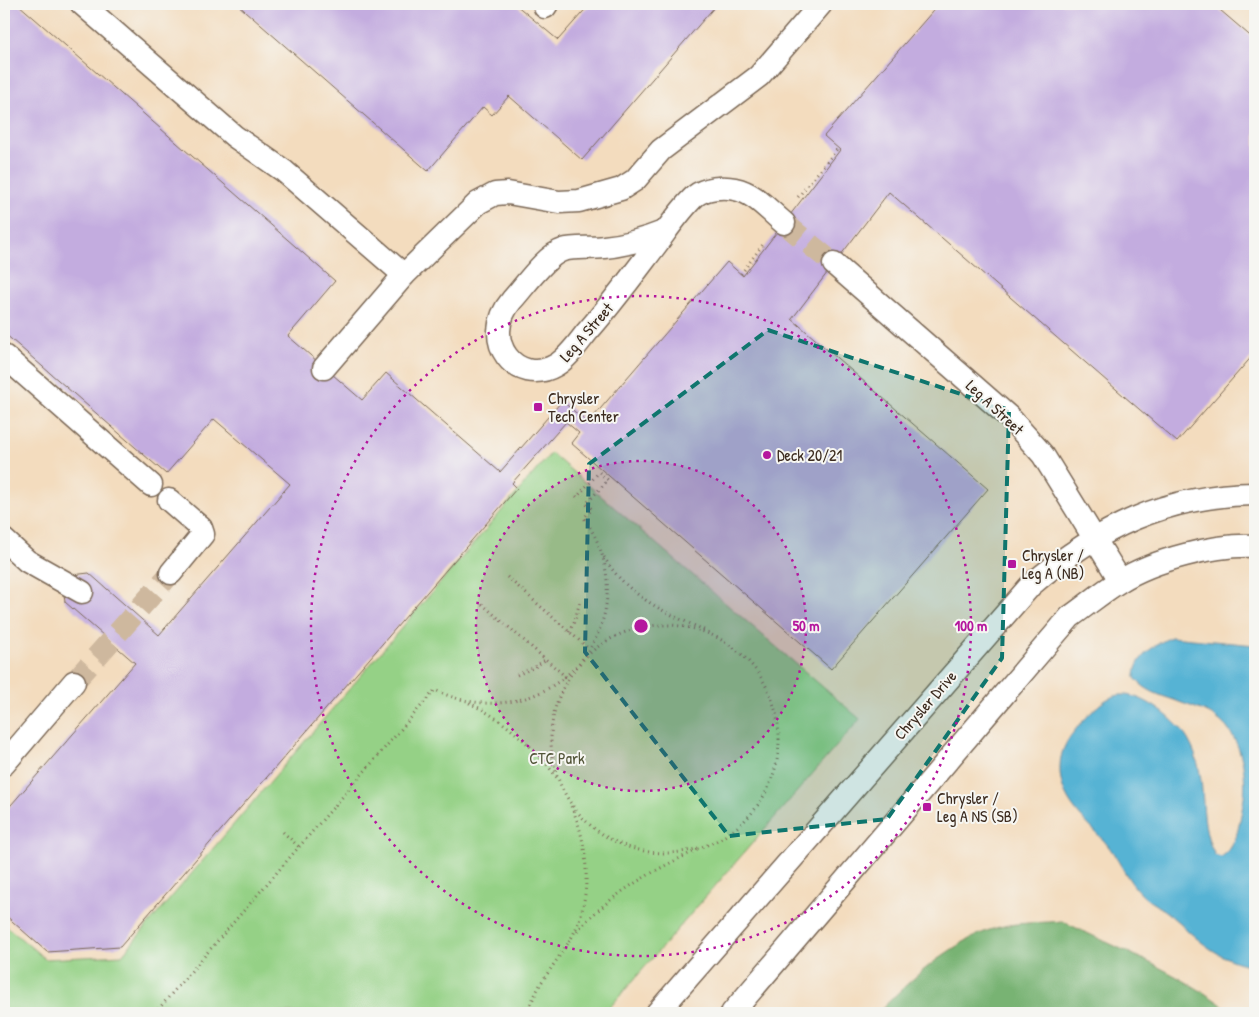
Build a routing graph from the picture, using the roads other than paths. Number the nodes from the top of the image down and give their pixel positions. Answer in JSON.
{"nodes":[{"id":1,"x":82,"y":4,"type":"edge"},
{"id":2,"x":821,"y":4,"type":"edge"},
{"id":3,"x":784,"y":223,"type":"tunnel mouth"},
{"id":4,"x":666,"y":231,"type":"junction"},
{"id":5,"x":834,"y":264,"type":"tunnel mouth"},
{"id":6,"x":404,"y":275,"type":"junction"},
{"id":7,"x":4,"y":356,"type":"edge"},
{"id":8,"x":324,"y":368,"type":"dead end"},
{"id":9,"x":151,"y":485,"type":"dead end"},
{"id":10,"x":1255,"y":494,"type":"edge"},
{"id":11,"x":169,"y":500,"type":"dead end"},
{"id":12,"x":1094,"y":538,"type":"junction"},
{"id":13,"x":4,"y":540,"type":"edge"},
{"id":14,"x":1255,"y":546,"type":"edge"},
{"id":15,"x":171,"y":573,"type":"tunnel mouth"},
{"id":16,"x":1120,"y":580,"type":"junction"},
{"id":17,"x":82,"y":592,"type":"dead end"},
{"id":18,"x":74,"y":682,"type":"tunnel mouth"},
{"id":19,"x":4,"y":764,"type":"edge"},
{"id":20,"x":657,"y":1013,"type":"edge"},
{"id":21,"x":732,"y":1013,"type":"edge"}],
"edges":[{"from":1,"to":6,"type":"street"},
{"from":2,"to":6,"type":"street"},
{"from":3,"to":4,"type":"street","name":"Leg A Street"},
{"from":4,"to":4,"type":"street","name":"Leg A Street"},
{"from":5,"to":12,"type":"street","name":"Leg A Street"},
{"from":6,"to":8,"type":"street"},
{"from":7,"to":9,"type":"street"},
{"from":10,"to":12,"type":"street","name":"Chrysler Drive"},
{"from":11,"to":15,"type":"street"},
{"from":12,"to":16,"type":"street","name":"Leg A Street"},
{"from":12,"to":20,"type":"street","name":"Chrysler Drive"},
{"from":13,"to":17,"type":"street"},
{"from":14,"to":16,"type":"street"},
{"from":16,"to":21,"type":"street"},
{"from":18,"to":19,"type":"street"}]}
